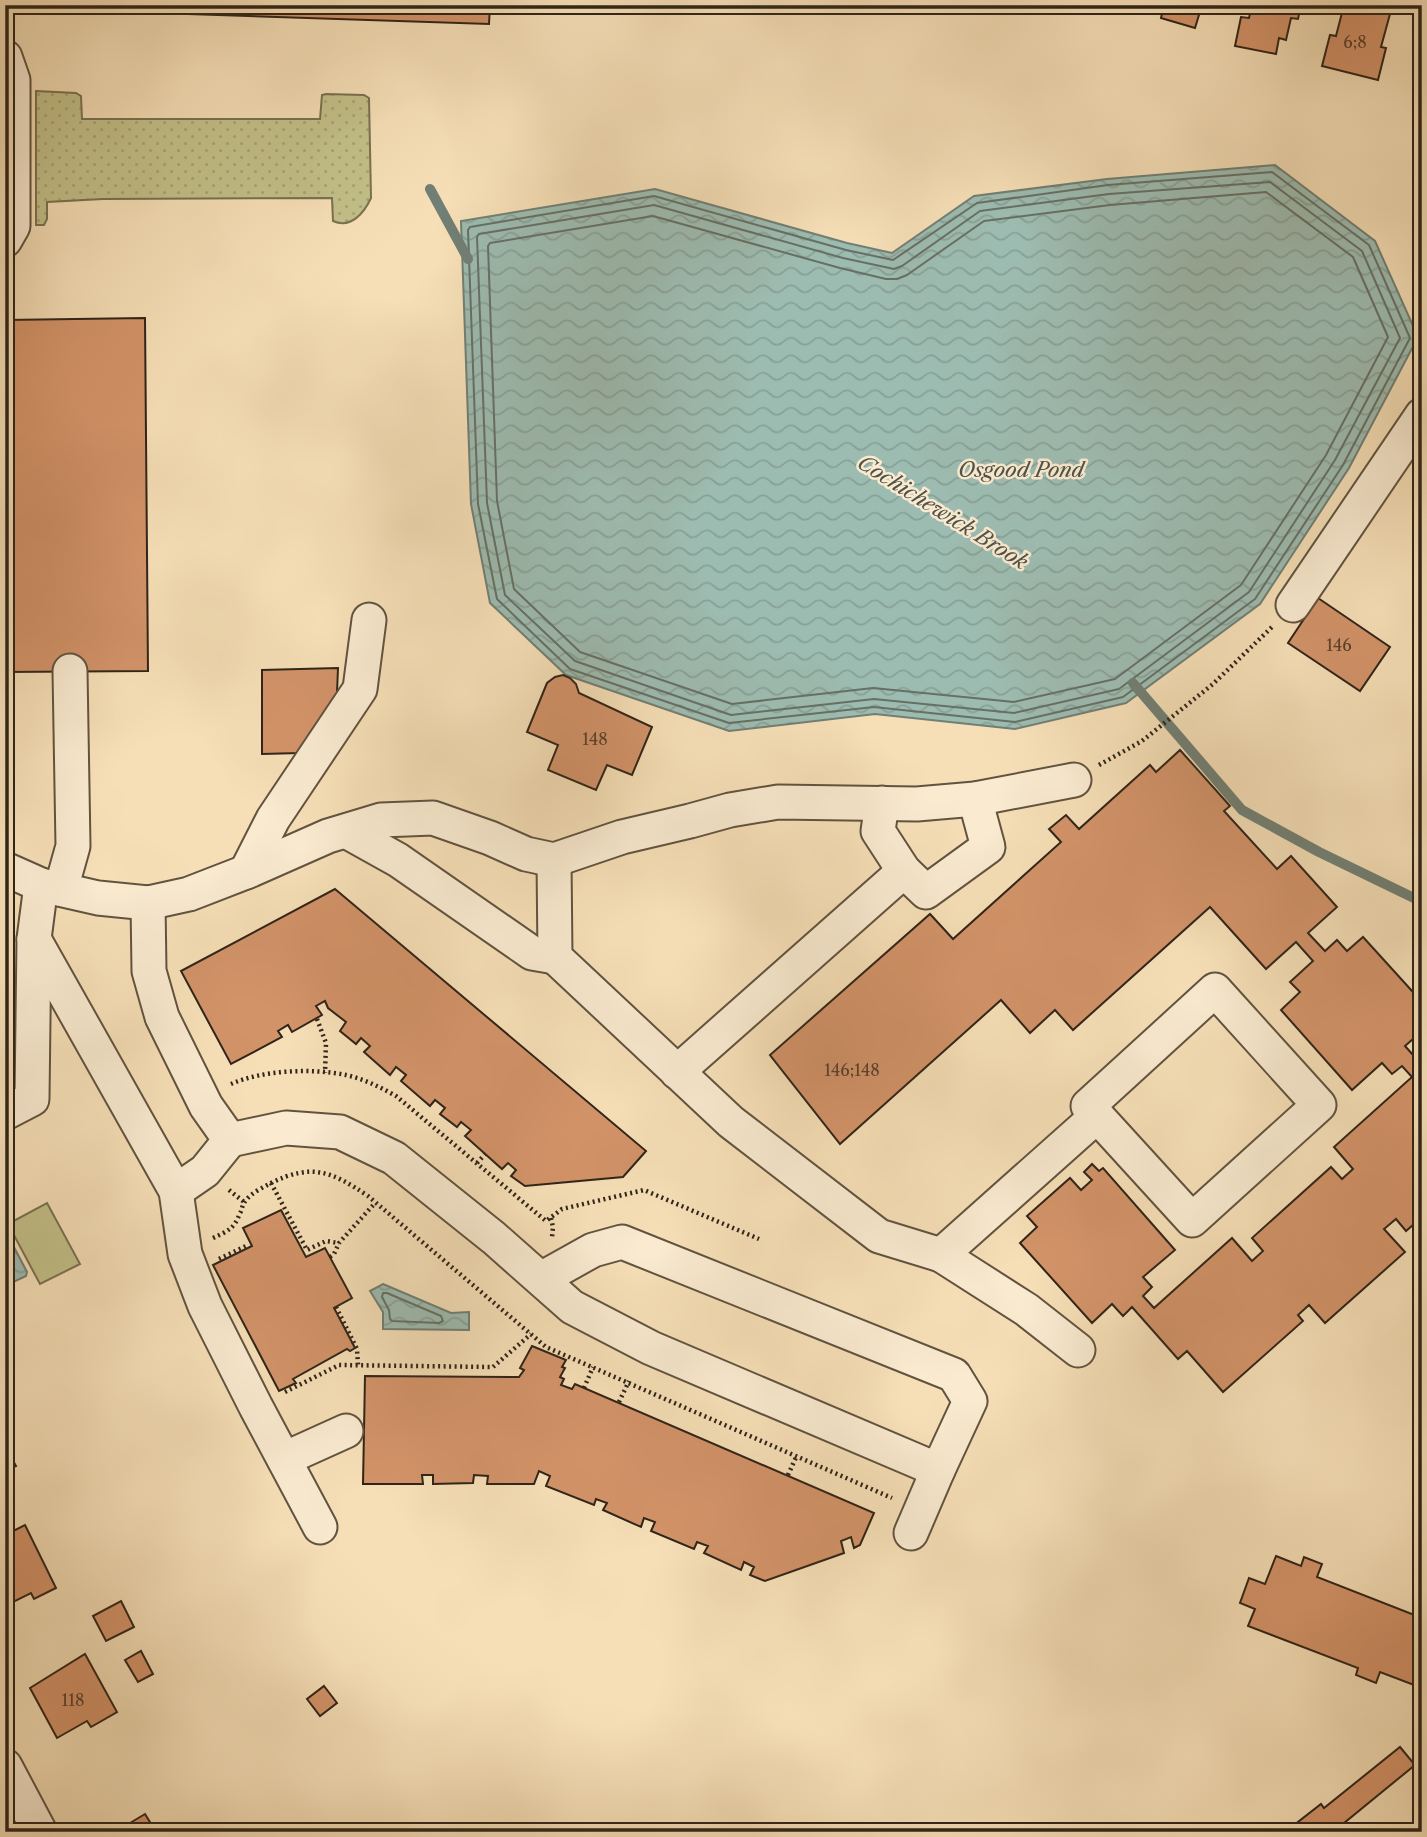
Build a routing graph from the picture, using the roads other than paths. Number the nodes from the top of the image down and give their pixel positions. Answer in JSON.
{"nodes":[{"id":1,"x":5,"y":57,"type":"edge"},
{"id":2,"x":5,"y":240,"type":"edge"},
{"id":3,"x":1422,"y":415,"type":"edge"},
{"id":4,"x":1293,"y":605,"type":"road end"},
{"id":5,"x":369,"y":620,"type":"dead end"},
{"id":6,"x":70,"y":671,"type":"dead end"},
{"id":7,"x":1074,"y":780,"type":"road end"},
{"id":8,"x":975,"y":799,"type":"junction"},
{"id":9,"x":882,"y":803,"type":"junction"},
{"id":10,"x":346,"y":831,"type":"junction"},
{"id":11,"x":554,"y":860,"type":"junction"},
{"id":12,"x":5,"y":869,"type":"edge"},
{"id":13,"x":904,"y":871,"type":"junction"},
{"id":14,"x":246,"y":872,"type":"junction"},
{"id":15,"x":51,"y":887,"type":"junction"},
{"id":16,"x":148,"y":903,"type":"junction"},
{"id":17,"x":24,"y":956,"type":"edge"},
{"id":18,"x":555,"y":957,"type":"junction"},
{"id":19,"x":677,"y":1072,"type":"junction"},
{"id":20,"x":5,"y":1113,"type":"edge"},
{"id":21,"x":1097,"y":1116,"type":"junction"},
{"id":22,"x":230,"y":1140,"type":"junction"},
{"id":23,"x":176,"y":1191,"type":"junction"},
{"id":24,"x":941,"y":1255,"type":"junction"},
{"id":25,"x":541,"y":1279,"type":"junction"},
{"id":26,"x":1078,"y":1350,"type":"dead end"},
{"id":27,"x":346,"y":1431,"type":"dead end"},
{"id":28,"x":284,"y":1459,"type":"junction"},
{"id":29,"x":938,"y":1470,"type":"junction"},
{"id":30,"x":320,"y":1527,"type":"dead end"},
{"id":31,"x":911,"y":1534,"type":"dead end"},
{"id":32,"x":5,"y":1766,"type":"edge"},
{"id":33,"x":40,"y":1832,"type":"edge"}],
"edges":[{"from":1,"to":2,"type":"street"},
{"from":3,"to":4,"type":"street"},
{"from":5,"to":14,"type":"street"},
{"from":6,"to":15,"type":"street"},
{"from":7,"to":8,"type":"street"},
{"from":8,"to":9,"type":"street"},
{"from":8,"to":13,"type":"street"},
{"from":9,"to":11,"type":"street"},
{"from":9,"to":13,"type":"street"},
{"from":10,"to":11,"type":"street"},
{"from":10,"to":14,"type":"street"},
{"from":10,"to":18,"type":"street"},
{"from":11,"to":18,"type":"street"},
{"from":12,"to":15,"type":"street"},
{"from":13,"to":19,"type":"street"},
{"from":14,"to":16,"type":"street"},
{"from":15,"to":16,"type":"street"},
{"from":15,"to":17,"type":"street"},
{"from":16,"to":22,"type":"street"},
{"from":17,"to":20,"type":"street"},
{"from":17,"to":23,"type":"street"},
{"from":18,"to":19,"type":"street"},
{"from":19,"to":24,"type":"street"},
{"from":21,"to":21,"type":"street"},
{"from":21,"to":24,"type":"street"},
{"from":22,"to":23,"type":"street"},
{"from":22,"to":25,"type":"street"},
{"from":23,"to":28,"type":"street"},
{"from":24,"to":26,"type":"street"},
{"from":25,"to":29,"type":"street"},
{"from":25,"to":29,"type":"street"},
{"from":27,"to":28,"type":"street"},
{"from":28,"to":30,"type":"street"},
{"from":29,"to":31,"type":"street"},
{"from":32,"to":33,"type":"street"}]}
